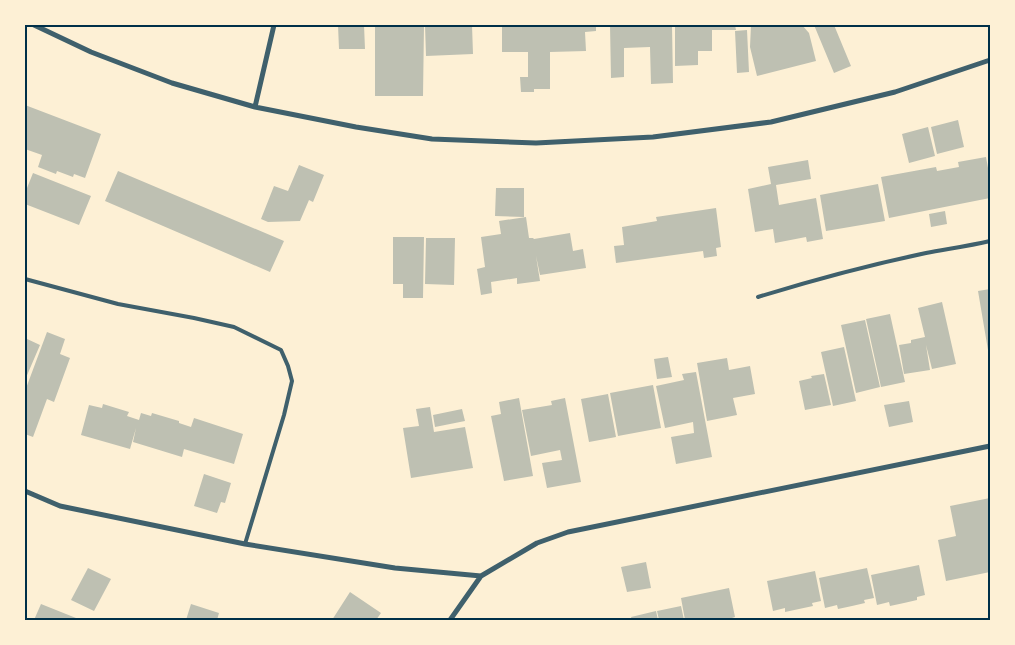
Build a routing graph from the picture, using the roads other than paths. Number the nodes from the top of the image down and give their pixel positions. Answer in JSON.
{"nodes":[{"id":1,"x":34,"y":25,"type":"edge"},
{"id":2,"x":274,"y":25,"type":"edge"},
{"id":3,"x":990,"y":60,"type":"edge"},
{"id":4,"x":255,"y":107,"type":"junction"},
{"id":5,"x":990,"y":241,"type":"edge"},
{"id":6,"x":25,"y":279,"type":"edge"},
{"id":7,"x":758,"y":298,"type":"dead end"},
{"id":8,"x":990,"y":446,"type":"edge"},
{"id":9,"x":25,"y":492,"type":"edge"},
{"id":10,"x":245,"y":544,"type":"junction"},
{"id":11,"x":481,"y":576,"type":"junction"},
{"id":12,"x":450,"y":620,"type":"edge"}],
"edges":[{"from":1,"to":4,"type":"street"},
{"from":2,"to":4,"type":"street"},
{"from":3,"to":4,"type":"street"},
{"from":5,"to":7,"type":"lane"},
{"from":6,"to":10,"type":"lane"},
{"from":8,"to":11,"type":"street"},
{"from":9,"to":10,"type":"street"},
{"from":10,"to":11,"type":"street"},
{"from":11,"to":12,"type":"street"}]}
